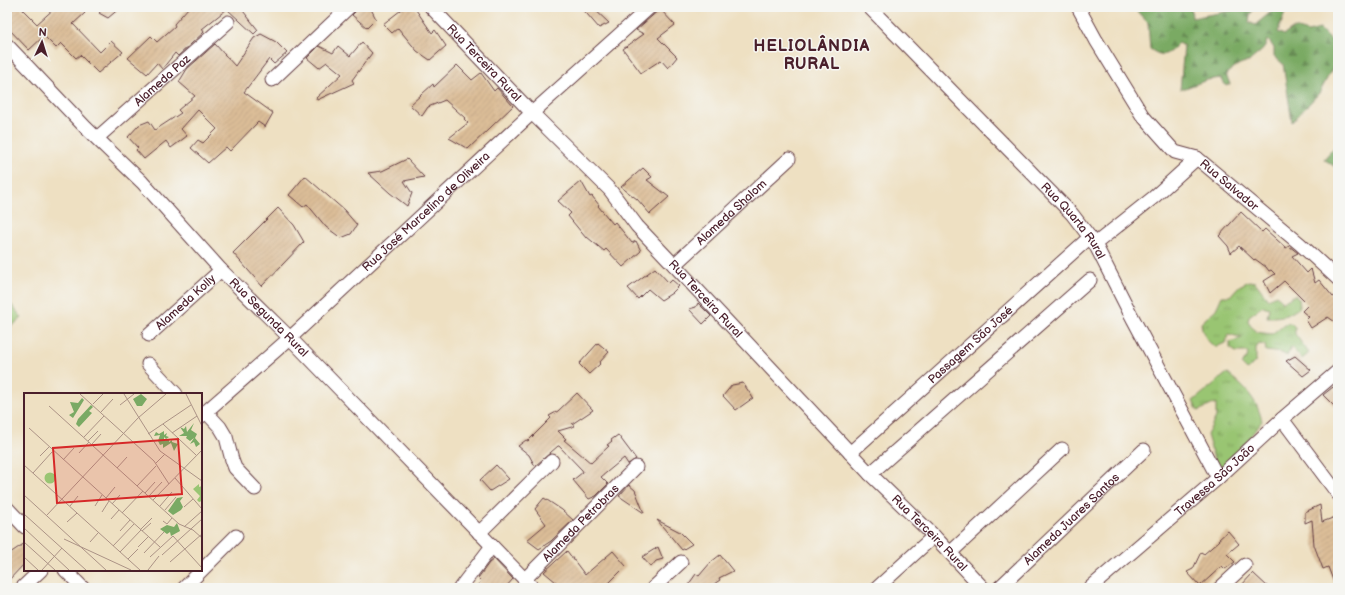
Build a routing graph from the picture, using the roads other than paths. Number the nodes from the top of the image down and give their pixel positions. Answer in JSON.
{"nodes":[{"id":1,"x":350,"y":7,"type":"edge"},
{"id":2,"x":431,"y":7,"type":"edge"},
{"id":3,"x":650,"y":7,"type":"edge"},
{"id":4,"x":869,"y":7,"type":"edge"},
{"id":5,"x":1078,"y":7,"type":"edge"},
{"id":6,"x":228,"y":22,"type":"dead end"},
{"id":7,"x":7,"y":45,"type":"edge"},
{"id":8,"x":272,"y":80,"type":"dead end"},
{"id":9,"x":532,"y":114,"type":"junction"},
{"id":10,"x":97,"y":138,"type":"junction"},
{"id":11,"x":1196,"y":158,"type":"junction"},
{"id":12,"x":789,"y":159,"type":"dead end"},
{"id":13,"x":1093,"y":240,"type":"junction"},
{"id":14,"x":674,"y":265,"type":"junction"},
{"id":15,"x":221,"y":270,"type":"junction"},
{"id":16,"x":1338,"y":279,"type":"edge"},
{"id":17,"x":1090,"y":280,"type":"dead end"},
{"id":18,"x":149,"y":335,"type":"dead end"},
{"id":19,"x":290,"y":338,"type":"junction"},
{"id":20,"x":148,"y":364,"type":"dead end"},
{"id":21,"x":1338,"y":371,"type":"edge"},
{"id":22,"x":175,"y":393,"type":"edge"},
{"id":23,"x":206,"y":415,"type":"edge"},
{"id":24,"x":1282,"y":419,"type":"junction"},
{"id":25,"x":1062,"y":449,"type":"dead end"},
{"id":26,"x":1144,"y":450,"type":"dead end"},
{"id":27,"x":850,"y":453,"type":"junction"},
{"id":28,"x":552,"y":461,"type":"dead end"},
{"id":29,"x":636,"y":467,"type":"dead end"},
{"id":30,"x":870,"y":474,"type":"junction"},
{"id":31,"x":1218,"y":478,"type":"junction"},
{"id":32,"x":255,"y":489,"type":"dead end"},
{"id":33,"x":1338,"y":494,"type":"edge"},
{"id":34,"x":7,"y":508,"type":"edge"},
{"id":35,"x":24,"y":526,"type":"edge"},
{"id":36,"x":479,"y":533,"type":"junction"},
{"id":37,"x":236,"y":536,"type":"dead end"},
{"id":38,"x":934,"y":536,"type":"junction"},
{"id":39,"x":492,"y":546,"type":"junction"},
{"id":40,"x":950,"y":553,"type":"junction"},
{"id":41,"x":681,"y":562,"type":"dead end"},
{"id":42,"x":1244,"y":565,"type":"dead end"},
{"id":43,"x":202,"y":570,"type":"edge"},
{"id":44,"x":40,"y":571,"type":"edge"},
{"id":45,"x":66,"y":571,"type":"edge"},
{"id":46,"x":201,"y":571,"type":"edge"},
{"id":47,"x":529,"y":584,"type":"edge"},
{"id":48,"x":22,"y":588,"type":"edge"},
{"id":49,"x":83,"y":588,"type":"edge"},
{"id":50,"x":184,"y":588,"type":"edge"},
{"id":51,"x":460,"y":588,"type":"edge"},
{"id":52,"x":653,"y":588,"type":"edge"},
{"id":53,"x":877,"y":588,"type":"edge"},
{"id":54,"x":983,"y":588,"type":"edge"},
{"id":55,"x":999,"y":588,"type":"edge"},
{"id":56,"x":1090,"y":588,"type":"edge"},
{"id":57,"x":1220,"y":588,"type":"edge"}],
"edges":[{"from":1,"to":8,"type":"street"},
{"from":2,"to":9,"type":"street","name":"Rua Terceira Rural"},
{"from":3,"to":9,"type":"street","name":"Rua José Marcelino de Oliveira"},
{"from":4,"to":13,"type":"street","name":"Rua Quarta Rural"},
{"from":5,"to":11,"type":"street","name":"Rua Salvador"},
{"from":6,"to":10,"type":"street","name":"Alameda Paz"},
{"from":7,"to":10,"type":"street","name":"Rua Segunda Rural"},
{"from":9,"to":14,"type":"street","name":"Rua Terceira Rural"},
{"from":9,"to":19,"type":"street","name":"Rua José Marcelino de Oliveira"},
{"from":10,"to":15,"type":"street","name":"Rua Segunda Rural"},
{"from":11,"to":13,"type":"street","name":"Passagem São José"},
{"from":11,"to":16,"type":"street","name":"Rua Salvador"},
{"from":12,"to":14,"type":"street","name":"Alameda Shalom"},
{"from":13,"to":27,"type":"street","name":"Passagem São José"},
{"from":13,"to":31,"type":"street","name":"Rua Quarta Rural"},
{"from":14,"to":27,"type":"street","name":"Rua Terceira Rural"},
{"from":15,"to":18,"type":"street","name":"Alameda Kolly"},
{"from":15,"to":19,"type":"street","name":"Rua Segunda Rural"},
{"from":17,"to":30,"type":"street"},
{"from":19,"to":23,"type":"street","name":"Rua José Marcelino de Oliveira"},
{"from":19,"to":36,"type":"street","name":"Rua Segunda Rural"},
{"from":20,"to":22,"type":"street"},
{"from":21,"to":24,"type":"street","name":"Travessa São João"},
{"from":23,"to":32,"type":"street"},
{"from":24,"to":31,"type":"street","name":"Travessa São João"},
{"from":24,"to":33,"type":"street"},
{"from":25,"to":40,"type":"street"},
{"from":26,"to":55,"type":"street","name":"Alameda Juares Santos"},
{"from":27,"to":30,"type":"street","name":"Rua Terceira Rural"},
{"from":28,"to":36,"type":"street"},
{"from":29,"to":47,"type":"street","name":"Alameda Petrobras"},
{"from":30,"to":38,"type":"street","name":"Rua Terceira Rural"},
{"from":31,"to":56,"type":"street","name":"Travessa São João"},
{"from":34,"to":35,"type":"street"},
{"from":36,"to":39,"type":"street","name":"Rua Segunda Rural"},
{"from":37,"to":43,"type":"street"},
{"from":38,"to":40,"type":"street","name":"Rua Terceira Rural"},
{"from":38,"to":53,"type":"street"},
{"from":39,"to":47,"type":"street","name":"Rua Segunda Rural"},
{"from":39,"to":51,"type":"street"},
{"from":40,"to":54,"type":"street","name":"Rua Terceira Rural"},
{"from":41,"to":52,"type":"street"},
{"from":42,"to":57,"type":"street"},
{"from":44,"to":48,"type":"street"},
{"from":45,"to":49,"type":"street"},
{"from":46,"to":50,"type":"street"}]}
